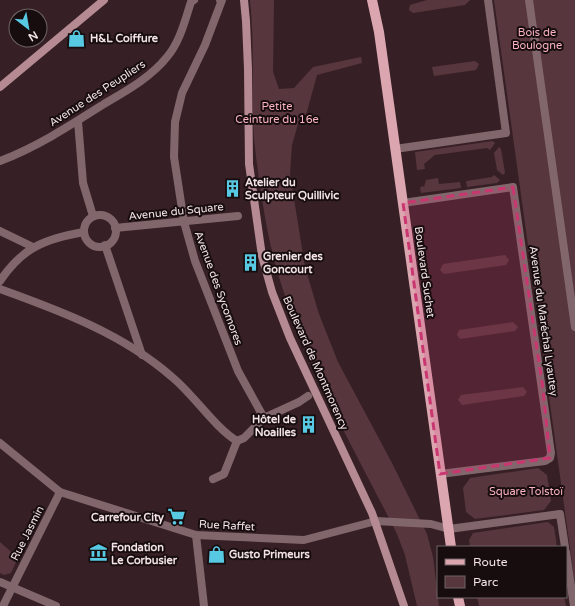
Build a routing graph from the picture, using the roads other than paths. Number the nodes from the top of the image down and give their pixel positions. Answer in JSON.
{"nodes":[{"id":1,"x":104,"y":0,"type":"edge"},
{"id":2,"x":194,"y":0,"type":"edge"},
{"id":3,"x":221,"y":0,"type":"edge"},
{"id":4,"x":244,"y":0,"type":"edge"},
{"id":5,"x":372,"y":0,"type":"edge"},
{"id":6,"x":488,"y":0,"type":"edge"},
{"id":7,"x":529,"y":0,"type":"edge"},
{"id":8,"x":1,"y":83,"type":"edge"},
{"id":9,"x":78,"y":121,"type":"junction"},
{"id":10,"x":395,"y":149,"type":"junction"},
{"id":11,"x":0,"y":161,"type":"edge"},
{"id":12,"x":403,"y":203,"type":"junction"},
{"id":13,"x":93,"y":216,"type":"junction"},
{"id":14,"x":238,"y":216,"type":"dead end"},
{"id":15,"x":184,"y":222,"type":"junction"},
{"id":16,"x":115,"y":228,"type":"junction"},
{"id":17,"x":0,"y":231,"type":"edge"},
{"id":18,"x":84,"y":232,"type":"junction"},
{"id":19,"x":104,"y":246,"type":"junction"},
{"id":20,"x":33,"y":247,"type":"junction"},
{"id":21,"x":0,"y":281,"type":"edge"},
{"id":22,"x":0,"y":289,"type":"edge"},
{"id":23,"x":575,"y":327,"type":"edge"},
{"id":24,"x":142,"y":355,"type":"junction"},
{"id":25,"x":308,"y":396,"type":"dead end"},
{"id":26,"x":264,"y":418,"type":"junction"},
{"id":27,"x":237,"y":441,"type":"junction"},
{"id":28,"x":0,"y":443,"type":"edge"},
{"id":29,"x":440,"y":474,"type":"junction"},
{"id":30,"x":213,"y":479,"type":"dead end"},
{"id":31,"x":60,"y":492,"type":"junction"},
{"id":32,"x":376,"y":522,"type":"junction"},
{"id":33,"x":448,"y":529,"type":"junction"},
{"id":34,"x":196,"y":535,"type":"junction"},
{"id":35,"x":451,"y":546,"type":"edge"},
{"id":36,"x":565,"y":546,"type":"edge"},
{"id":37,"x":567,"y":559,"type":"edge"},
{"id":38,"x":0,"y":582,"type":"edge"},
{"id":39,"x":12,"y":588,"type":"junction"},
{"id":40,"x":3,"y":606,"type":"edge"},
{"id":41,"x":56,"y":606,"type":"edge"},
{"id":42,"x":204,"y":606,"type":"edge"},
{"id":43,"x":404,"y":606,"type":"edge"},
{"id":44,"x":574,"y":606,"type":"edge"}],
"edges":[{"from":1,"to":8,"type":"street"},
{"from":2,"to":9,"type":"street","name":"Avenue des Peupliers"},
{"from":3,"to":15,"type":"street","name":"Avenue des Sycomores"},
{"from":4,"to":32,"type":"street","name":"Boulevard de Montmorency"},
{"from":5,"to":10,"type":"main road","name":"Boulevard Suchet"},
{"from":6,"to":10,"type":"street"},
{"from":7,"to":23,"type":"street"},
{"from":9,"to":11,"type":"street","name":"Avenue des Peupliers"},
{"from":9,"to":13,"type":"street"},
{"from":10,"to":12,"type":"main road","name":"Boulevard Suchet"},
{"from":12,"to":29,"type":"main road","name":"Boulevard Suchet"},
{"from":12,"to":29,"type":"street","name":"Avenue du Maréchal Lyautey"},
{"from":13,"to":16,"type":"street"},
{"from":13,"to":18,"type":"street"},
{"from":14,"to":15,"type":"street","name":"Avenue du Square"},
{"from":15,"to":16,"type":"street","name":"Avenue du Square"},
{"from":15,"to":26,"type":"street","name":"Avenue des Sycomores"},
{"from":16,"to":19,"type":"street"},
{"from":17,"to":20,"type":"street"},
{"from":18,"to":19,"type":"street"},
{"from":18,"to":20,"type":"street"},
{"from":19,"to":24,"type":"street"},
{"from":20,"to":21,"type":"street"},
{"from":22,"to":24,"type":"street"},
{"from":24,"to":27,"type":"street"},
{"from":25,"to":26,"type":"street"},
{"from":26,"to":27,"type":"street"},
{"from":27,"to":30,"type":"street"},
{"from":28,"to":31,"type":"street","name":"Rue Raffet"},
{"from":29,"to":33,"type":"main road","name":"Boulevard Suchet"},
{"from":31,"to":34,"type":"street","name":"Rue Raffet"},
{"from":31,"to":39,"type":"street","name":"Rue Jasmin"},
{"from":32,"to":33,"type":"street","name":"Rue Raffet"},
{"from":32,"to":34,"type":"street","name":"Rue Raffet"},
{"from":32,"to":43,"type":"street","name":"Boulevard de Montmorency"},
{"from":33,"to":35,"type":"main road","name":"Boulevard Suchet"},
{"from":33,"to":36,"type":"street"},
{"from":34,"to":42,"type":"street"},
{"from":37,"to":44,"type":"street"},
{"from":38,"to":39,"type":"street"},
{"from":39,"to":40,"type":"street","name":"Rue Jasmin"},
{"from":39,"to":41,"type":"street"}]}
